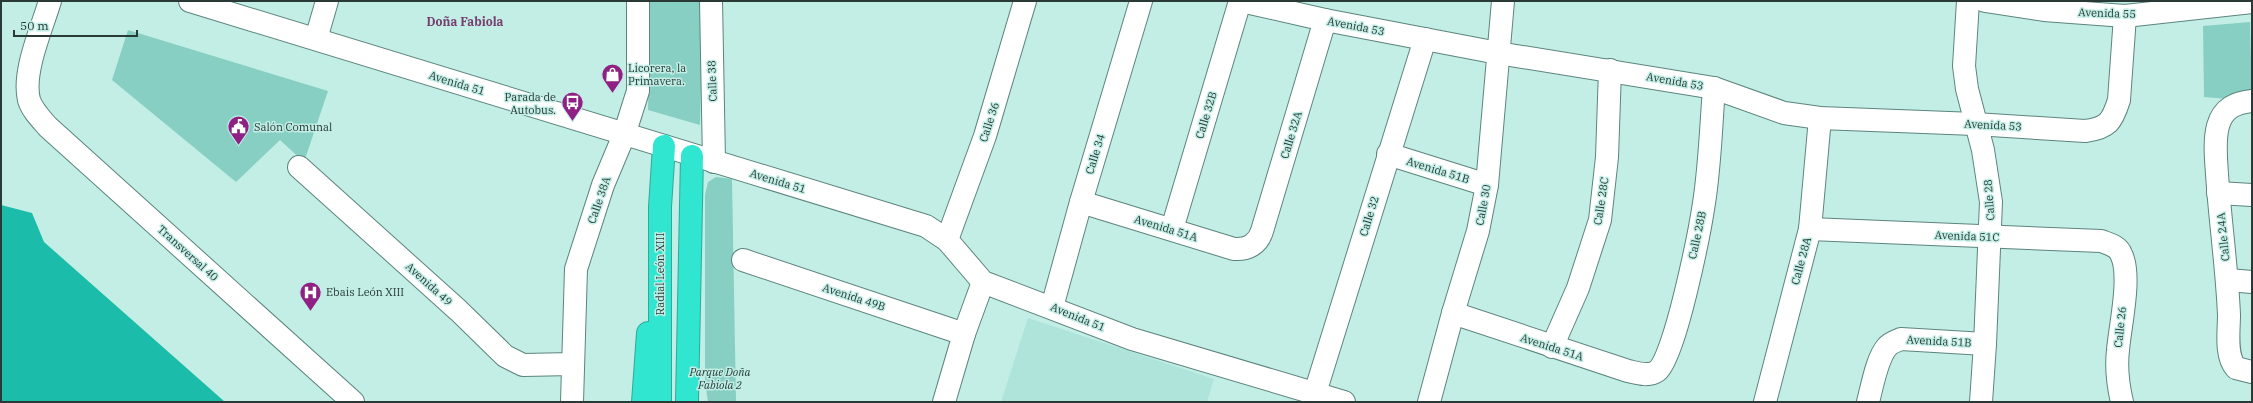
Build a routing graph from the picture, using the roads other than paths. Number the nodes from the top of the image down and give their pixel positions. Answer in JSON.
{"nodes":[{"id":1,"x":50,"y":1,"type":"edge"},
{"id":2,"x":190,"y":1,"type":"edge"},
{"id":3,"x":327,"y":1,"type":"edge"},
{"id":4,"x":638,"y":1,"type":"edge"},
{"id":5,"x":711,"y":1,"type":"edge"},
{"id":6,"x":1025,"y":1,"type":"edge"},
{"id":7,"x":1141,"y":1,"type":"edge"},
{"id":8,"x":1240,"y":1,"type":"edge"},
{"id":9,"x":1503,"y":1,"type":"edge"},
{"id":10,"x":1968,"y":1,"type":"edge"},
{"id":11,"x":1985,"y":1,"type":"edge"},
{"id":12,"x":2252,"y":2,"type":"edge"},
{"id":13,"x":2125,"y":16,"type":"junction"},
{"id":14,"x":1325,"y":20,"type":"junction"},
{"id":15,"x":316,"y":39,"type":"junction"},
{"id":16,"x":1426,"y":39,"type":"junction"},
{"id":17,"x":1498,"y":54,"type":"junction"},
{"id":18,"x":1610,"y":70,"type":"junction"},
{"id":19,"x":1714,"y":88,"type":"junction"},
{"id":20,"x":2252,"y":101,"type":"edge"},
{"id":21,"x":1820,"y":118,"type":"junction"},
{"id":22,"x":1975,"y":124,"type":"junction"},
{"id":23,"x":624,"y":135,"type":"junction"},
{"id":24,"x":664,"y":146,"type":"junction"},
{"id":25,"x":1388,"y":154,"type":"junction"},
{"id":26,"x":692,"y":156,"type":"junction"},
{"id":27,"x":714,"y":162,"type":"junction"},
{"id":28,"x":299,"y":167,"type":"dead end"},
{"id":29,"x":1487,"y":185,"type":"junction"},
{"id":30,"x":2218,"y":193,"type":"junction"},
{"id":31,"x":2252,"y":195,"type":"edge"},
{"id":32,"x":1081,"y":202,"type":"junction"},
{"id":33,"x":660,"y":207,"type":"junction"},
{"id":34,"x":1172,"y":229,"type":"junction"},
{"id":35,"x":1810,"y":229,"type":"junction"},
{"id":36,"x":1991,"y":237,"type":"junction"},
{"id":37,"x":946,"y":240,"type":"junction"},
{"id":38,"x":1250,"y":246,"type":"joint"},
{"id":39,"x":2120,"y":252,"type":"joint"},
{"id":40,"x":743,"y":260,"type":"dead end"},
{"id":41,"x":2228,"y":280,"type":"junction"},
{"id":42,"x":983,"y":282,"type":"junction"},
{"id":43,"x":2252,"y":282,"type":"edge"},
{"id":44,"x":1052,"y":307,"type":"junction"},
{"id":45,"x":1453,"y":313,"type":"junction"},
{"id":46,"x":964,"y":334,"type":"junction"},
{"id":47,"x":1986,"y":344,"type":"junction"},
{"id":48,"x":1552,"y":347,"type":"junction"},
{"id":49,"x":574,"y":364,"type":"junction"},
{"id":50,"x":2244,"y":370,"type":"edge"},
{"id":51,"x":1653,"y":373,"type":"joint"},
{"id":52,"x":686,"y":379,"type":"junction"},
{"id":53,"x":1281,"y":393,"type":"edge"},
{"id":54,"x":1315,"y":393,"type":"junction"},
{"id":55,"x":353,"y":402,"type":"edge"},
{"id":56,"x":572,"y":402,"type":"edge"},
{"id":57,"x":643,"y":402,"type":"edge"},
{"id":58,"x":660,"y":402,"type":"edge"},
{"id":59,"x":687,"y":402,"type":"edge"},
{"id":60,"x":690,"y":402,"type":"edge"},
{"id":61,"x":944,"y":402,"type":"edge"},
{"id":62,"x":1344,"y":402,"type":"edge"},
{"id":63,"x":1429,"y":402,"type":"edge"},
{"id":64,"x":1765,"y":402,"type":"edge"},
{"id":65,"x":1868,"y":402,"type":"edge"},
{"id":66,"x":1981,"y":402,"type":"edge"},
{"id":67,"x":2122,"y":402,"type":"edge"}],
"edges":[{"from":1,"to":55,"type":"street","name":"Transversal 40"},
{"from":2,"to":15,"type":"street","name":"Avenida 51"},
{"from":3,"to":15,"type":"street"},
{"from":4,"to":23,"type":"street","name":"Calle 38A"},
{"from":5,"to":27,"type":"street","name":"Calle 38"},
{"from":6,"to":37,"type":"street","name":"Calle 36"},
{"from":7,"to":32,"type":"street","name":"Calle 34"},
{"from":8,"to":14,"type":"street","name":"Avenida 53"},
{"from":8,"to":34,"type":"street","name":"Calle 32B"},
{"from":9,"to":17,"type":"street","name":"Calle 30"},
{"from":10,"to":22,"type":"street","name":"Calle 28"},
{"from":11,"to":13,"type":"street","name":"Avenida 55"},
{"from":12,"to":13,"type":"street","name":"Avenida 55"},
{"from":13,"to":22,"type":"street","name":"Avenida 53"},
{"from":14,"to":16,"type":"street","name":"Avenida 53"},
{"from":14,"to":38,"type":"street","name":"Calle 32A"},
{"from":15,"to":23,"type":"street","name":"Avenida 51"},
{"from":16,"to":17,"type":"street","name":"Avenida 53"},
{"from":16,"to":25,"type":"street","name":"Calle 32"},
{"from":17,"to":18,"type":"street","name":"Avenida 53"},
{"from":17,"to":29,"type":"street","name":"Calle 30"},
{"from":18,"to":19,"type":"street","name":"Avenida 53"},
{"from":18,"to":48,"type":"street","name":"Calle 28C"},
{"from":19,"to":21,"type":"street","name":"Avenida 53"},
{"from":19,"to":51,"type":"street","name":"Calle 28B"},
{"from":20,"to":30,"type":"street","name":"Calle 24A"},
{"from":21,"to":22,"type":"street","name":"Avenida 53"},
{"from":21,"to":35,"type":"street","name":"Calle 28A"},
{"from":22,"to":36,"type":"street","name":"Calle 28"},
{"from":23,"to":24,"type":"street","name":"Avenida 51"},
{"from":23,"to":49,"type":"street","name":"Calle 38A"},
{"from":24,"to":26,"type":"street","name":"Avenida 51"},
{"from":24,"to":33,"type":"highway","name":"Radial León XIII"},
{"from":25,"to":29,"type":"street","name":"Avenida 51B"},
{"from":25,"to":54,"type":"street","name":"Calle 32"},
{"from":26,"to":27,"type":"street","name":"Avenida 51"},
{"from":26,"to":52,"type":"highway"},
{"from":27,"to":37,"type":"street","name":"Avenida 51"},
{"from":28,"to":49,"type":"street","name":"Avenida 49"},
{"from":29,"to":45,"type":"street","name":"Calle 30"},
{"from":30,"to":31,"type":"street"},
{"from":30,"to":41,"type":"street","name":"Calle 24A"},
{"from":32,"to":34,"type":"street","name":"Avenida 51A"},
{"from":32,"to":44,"type":"street","name":"Calle 34"},
{"from":33,"to":57,"type":"highway"},
{"from":33,"to":58,"type":"highway","name":"Radial León XIII"},
{"from":34,"to":38,"type":"street","name":"Avenida 51A"},
{"from":35,"to":36,"type":"street","name":"Avenida 51C"},
{"from":35,"to":64,"type":"street","name":"Calle 28A"},
{"from":36,"to":39,"type":"street","name":"Avenida 51C"},
{"from":36,"to":47,"type":"street","name":"Calle 28"},
{"from":37,"to":42,"type":"street","name":"Avenida 51"},
{"from":39,"to":67,"type":"street","name":"Calle 26"},
{"from":40,"to":46,"type":"street","name":"Avenida 49B"},
{"from":41,"to":43,"type":"street"},
{"from":41,"to":50,"type":"street","name":"Calle 24A"},
{"from":42,"to":44,"type":"street","name":"Avenida 51"},
{"from":42,"to":46,"type":"street"},
{"from":44,"to":53,"type":"street","name":"Avenida 51"},
{"from":45,"to":48,"type":"street","name":"Avenida 51A"},
{"from":45,"to":63,"type":"street","name":"Calle 30"},
{"from":46,"to":61,"type":"street"},
{"from":47,"to":65,"type":"street","name":"Avenida 51B"},
{"from":47,"to":66,"type":"street","name":"Calle 28"},
{"from":48,"to":51,"type":"street","name":"Avenida 51A"},
{"from":49,"to":56,"type":"street","name":"Calle 38A"},
{"from":52,"to":59,"type":"highway"},
{"from":52,"to":60,"type":"highway"},
{"from":53,"to":54,"type":"street","name":"Avenida 51"},
{"from":54,"to":62,"type":"street","name":"Avenida 51"}]}
